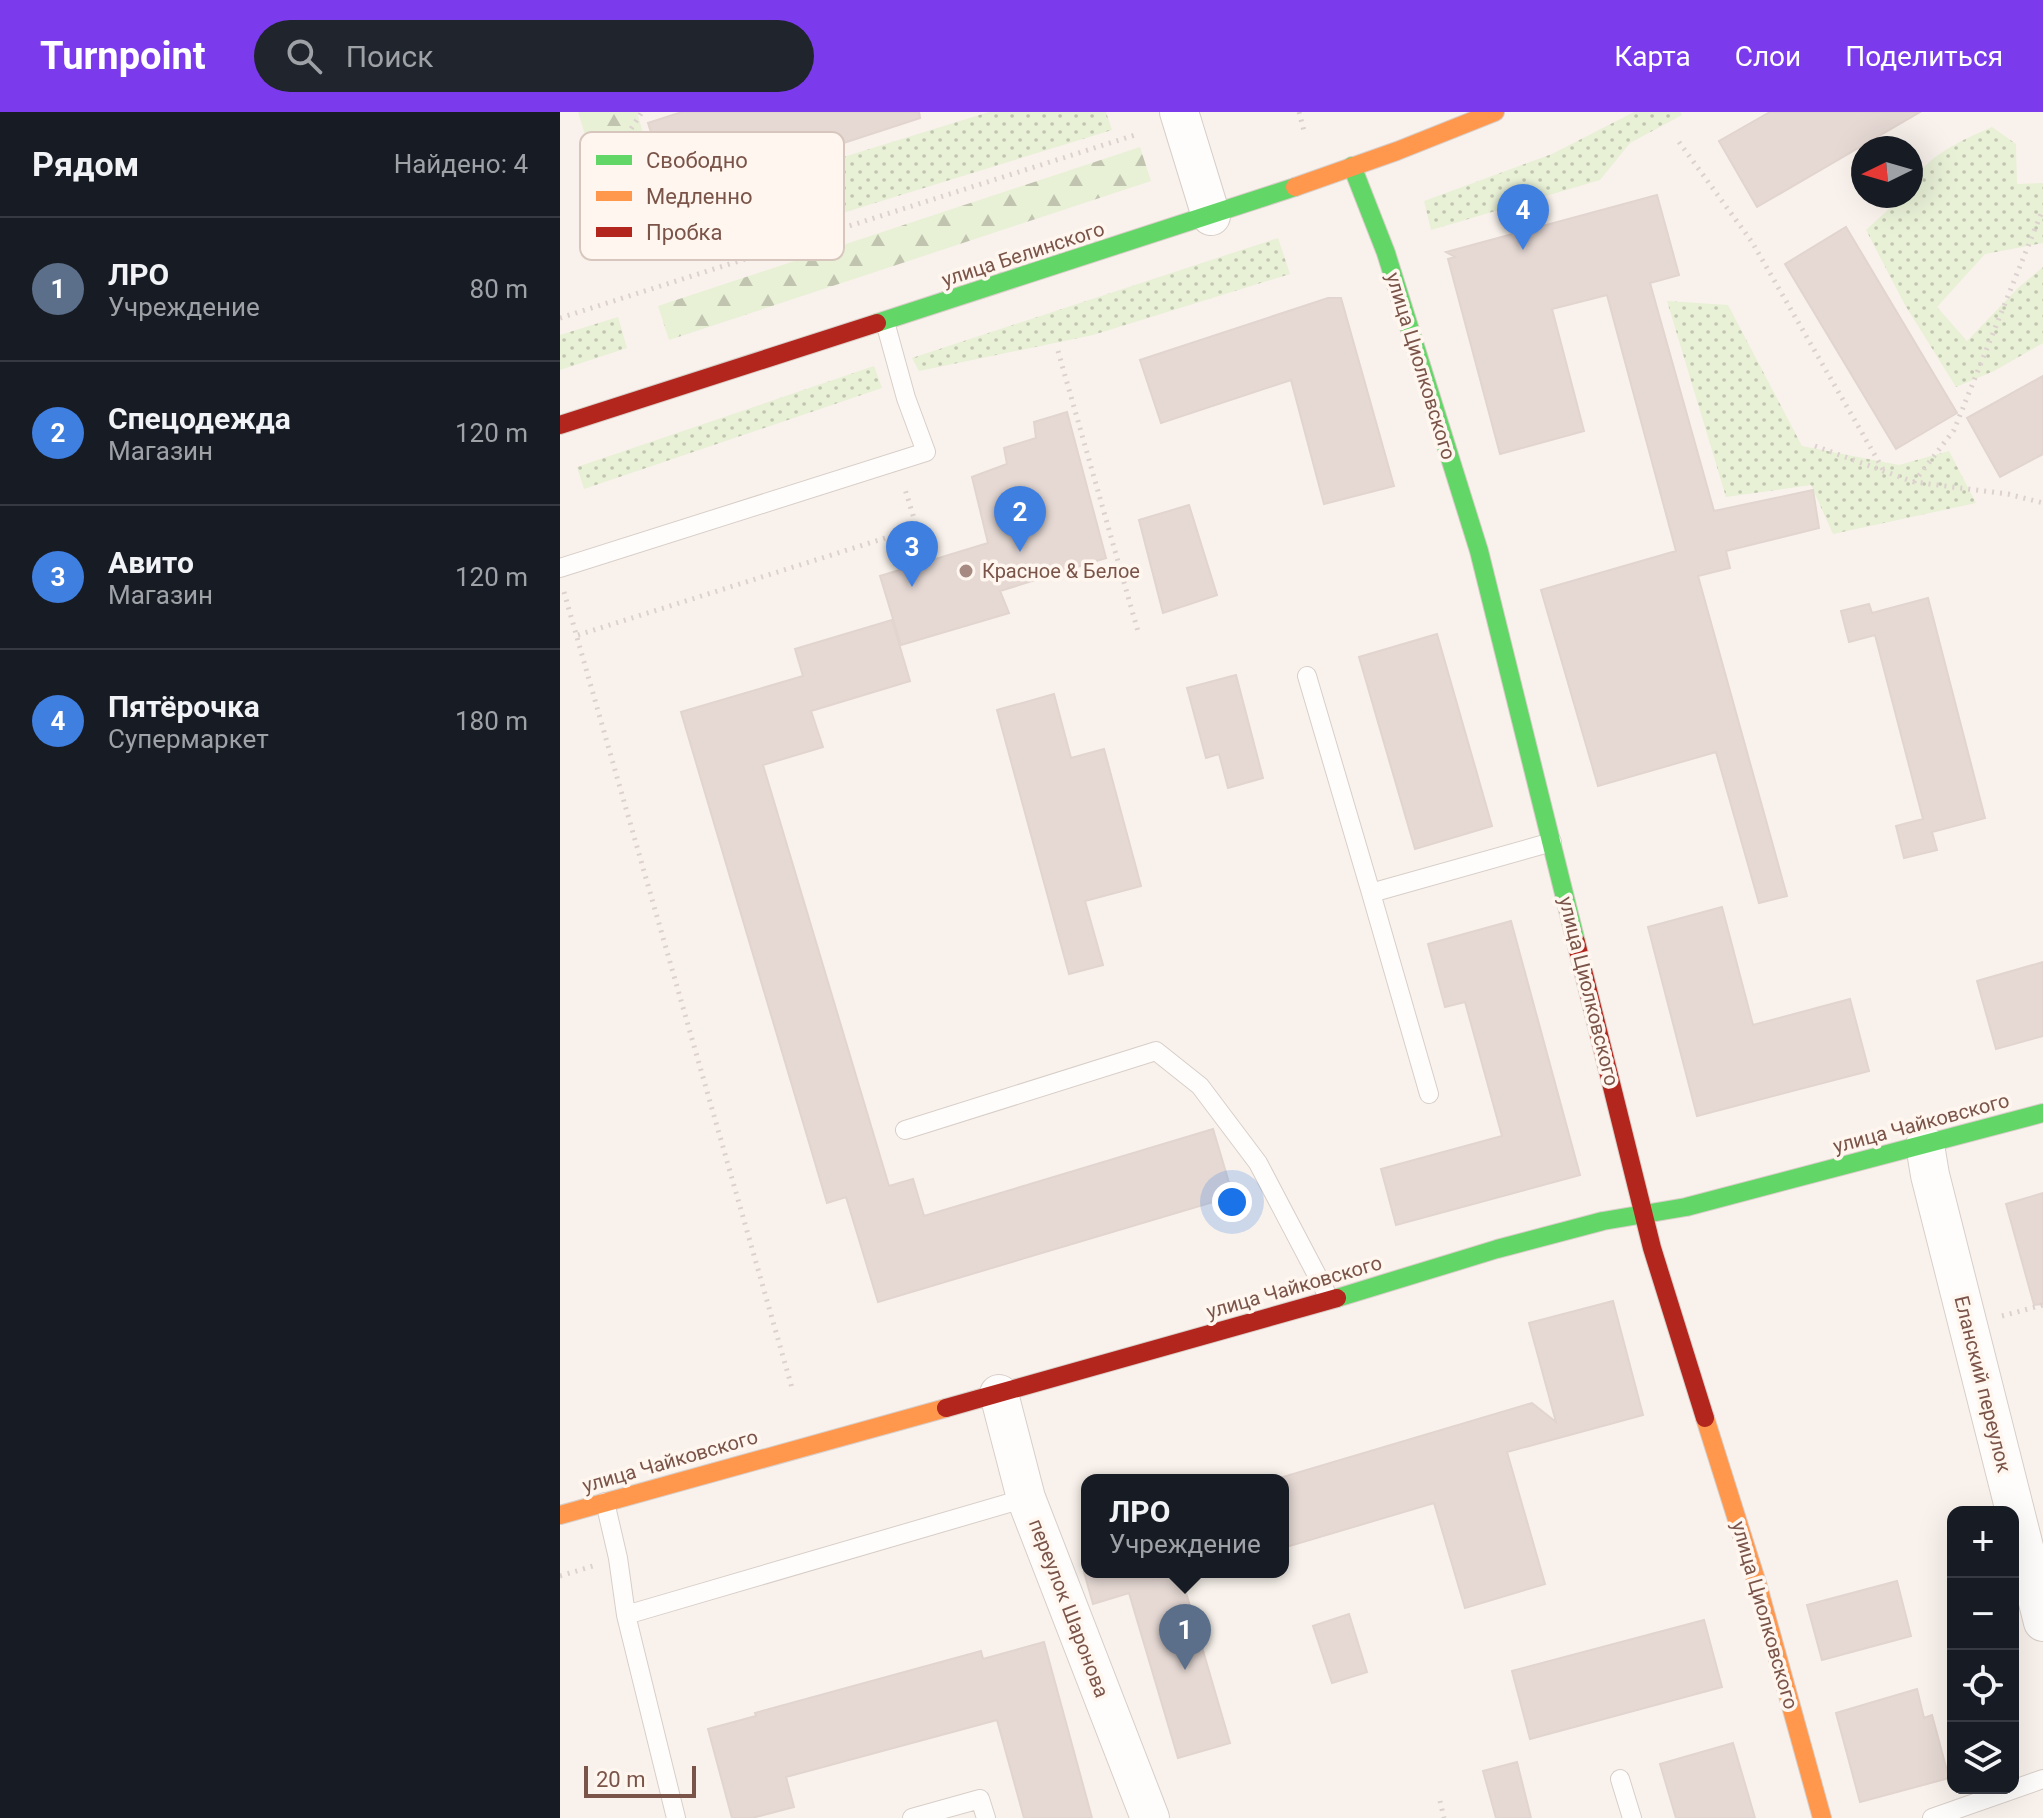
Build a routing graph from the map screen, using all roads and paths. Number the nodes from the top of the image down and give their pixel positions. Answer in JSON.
{"nodes":[{"id":1,"x":642,"y":112,"type":"edge"},
{"id":2,"x":1179,"y":112,"type":"edge"},
{"id":3,"x":1299,"y":112,"type":"edge"},
{"id":4,"x":1495,"y":112,"type":"edge"},
{"id":5,"x":1304,"y":131,"type":"dead end"},
{"id":6,"x":629,"y":132,"type":"edge"},
{"id":7,"x":1135,"y":135,"type":"dead end"},
{"id":8,"x":1679,"y":142,"type":"dead end"},
{"id":9,"x":1352,"y":166,"type":"junction"},
{"id":10,"x":2043,"y":209,"type":"edge"},
{"id":11,"x":1211,"y":216,"type":"junction"},
{"id":12,"x":844,"y":228,"type":"edge"},
{"id":13,"x":742,"y":260,"type":"edge"},
{"id":14,"x":560,"y":318,"type":"edge"},
{"id":15,"x":885,"y":321,"type":"junction"},
{"id":16,"x":1058,"y":351,"type":"dead end"},
{"id":17,"x":560,"y":425,"type":"edge"},
{"id":18,"x":1815,"y":446,"type":"dead end"},
{"id":19,"x":1884,"y":471,"type":"junction"},
{"id":20,"x":1914,"y":482,"type":"junction"},
{"id":21,"x":2043,"y":503,"type":"edge"},
{"id":22,"x":917,"y":528,"type":"dead end"},
{"id":23,"x":560,"y":568,"type":"edge"},
{"id":24,"x":560,"y":578,"type":"edge"},
{"id":25,"x":578,"y":635,"type":"junction"},
{"id":26,"x":1139,"y":635,"type":"dead end"},
{"id":27,"x":1307,"y":676,"type":"dead end"},
{"id":28,"x":1552,"y":842,"type":"junction"},
{"id":29,"x":1371,"y":893,"type":"junction"},
{"id":30,"x":1429,"y":1094,"type":"dead end"},
{"id":31,"x":2043,"y":1113,"type":"edge"},
{"id":32,"x":905,"y":1130,"type":"dead end"},
{"id":33,"x":1925,"y":1145,"type":"junction"},
{"id":34,"x":1645,"y":1214,"type":"junction"},
{"id":35,"x":1330,"y":1300,"type":"junction"},
{"id":36,"x":792,"y":1388,"type":"dead end"},
{"id":37,"x":999,"y":1394,"type":"junction"},
{"id":38,"x":1026,"y":1498,"type":"junction"},
{"id":39,"x":605,"y":1502,"type":"junction"},
{"id":40,"x":560,"y":1515,"type":"edge"},
{"id":41,"x":626,"y":1615,"type":"junction"},
{"id":42,"x":2043,"y":1622,"type":"edge"},
{"id":43,"x":1620,"y":1779,"type":"dead end"},
{"id":44,"x":2043,"y":1779,"type":"edge"},
{"id":45,"x":1440,"y":1801,"type":"dead end"},
{"id":46,"x":676,"y":1818,"type":"edge"},
{"id":47,"x":912,"y":1818,"type":"edge"},
{"id":48,"x":986,"y":1818,"type":"edge"},
{"id":49,"x":1150,"y":1818,"type":"edge"},
{"id":50,"x":1444,"y":1818,"type":"edge"},
{"id":51,"x":1632,"y":1818,"type":"edge"},
{"id":52,"x":1822,"y":1818,"type":"edge"},
{"id":53,"x":1932,"y":1818,"type":"edge"}],
"edges":[{"from":1,"to":6,"type":"path"},
{"from":2,"to":11,"type":"street"},
{"from":3,"to":5,"type":"path"},
{"from":4,"to":9,"type":"street","name":"улица Белинского"},
{"from":7,"to":12,"type":"path"},
{"from":8,"to":19,"type":"path"},
{"from":9,"to":11,"type":"street","name":"улица Белинского"},
{"from":9,"to":28,"type":"street","name":"улица Циолковского"},
{"from":10,"to":20,"type":"path"},
{"from":11,"to":15,"type":"street","name":"улица Белинского"},
{"from":13,"to":14,"type":"path"},
{"from":15,"to":17,"type":"street","name":"улица Белинского"},
{"from":15,"to":23,"type":"lane"},
{"from":16,"to":26,"type":"path"},
{"from":18,"to":19,"type":"path"},
{"from":19,"to":20,"type":"path"},
{"from":20,"to":21,"type":"path"},
{"from":22,"to":25,"type":"path"},
{"from":24,"to":25,"type":"path"},
{"from":25,"to":36,"type":"path"},
{"from":27,"to":29,"type":"lane"},
{"from":28,"to":29,"type":"lane"},
{"from":28,"to":34,"type":"street","name":"улица Циолковского"},
{"from":29,"to":30,"type":"lane"},
{"from":31,"to":33,"type":"street","name":"улица Чайковского"},
{"from":32,"to":35,"type":"lane"},
{"from":33,"to":34,"type":"street","name":"улица Чайковского"},
{"from":33,"to":42,"type":"street","name":"Еланский переулок"},
{"from":34,"to":35,"type":"street","name":"улица Чайковского"},
{"from":34,"to":52,"type":"street","name":"улица Циолковского"},
{"from":35,"to":37,"type":"street","name":"улица Чайковского"},
{"from":37,"to":38,"type":"street","name":"переулок Шаронова"},
{"from":37,"to":39,"type":"street","name":"улица Чайковского"},
{"from":38,"to":41,"type":"lane"},
{"from":38,"to":49,"type":"street","name":"переулок Шаронова"},
{"from":39,"to":40,"type":"street","name":"улица Чайковского"},
{"from":39,"to":41,"type":"lane"},
{"from":41,"to":46,"type":"lane"},
{"from":43,"to":51,"type":"lane"},
{"from":44,"to":53,"type":"lane"},
{"from":45,"to":50,"type":"path"},
{"from":47,"to":48,"type":"lane"}]}
